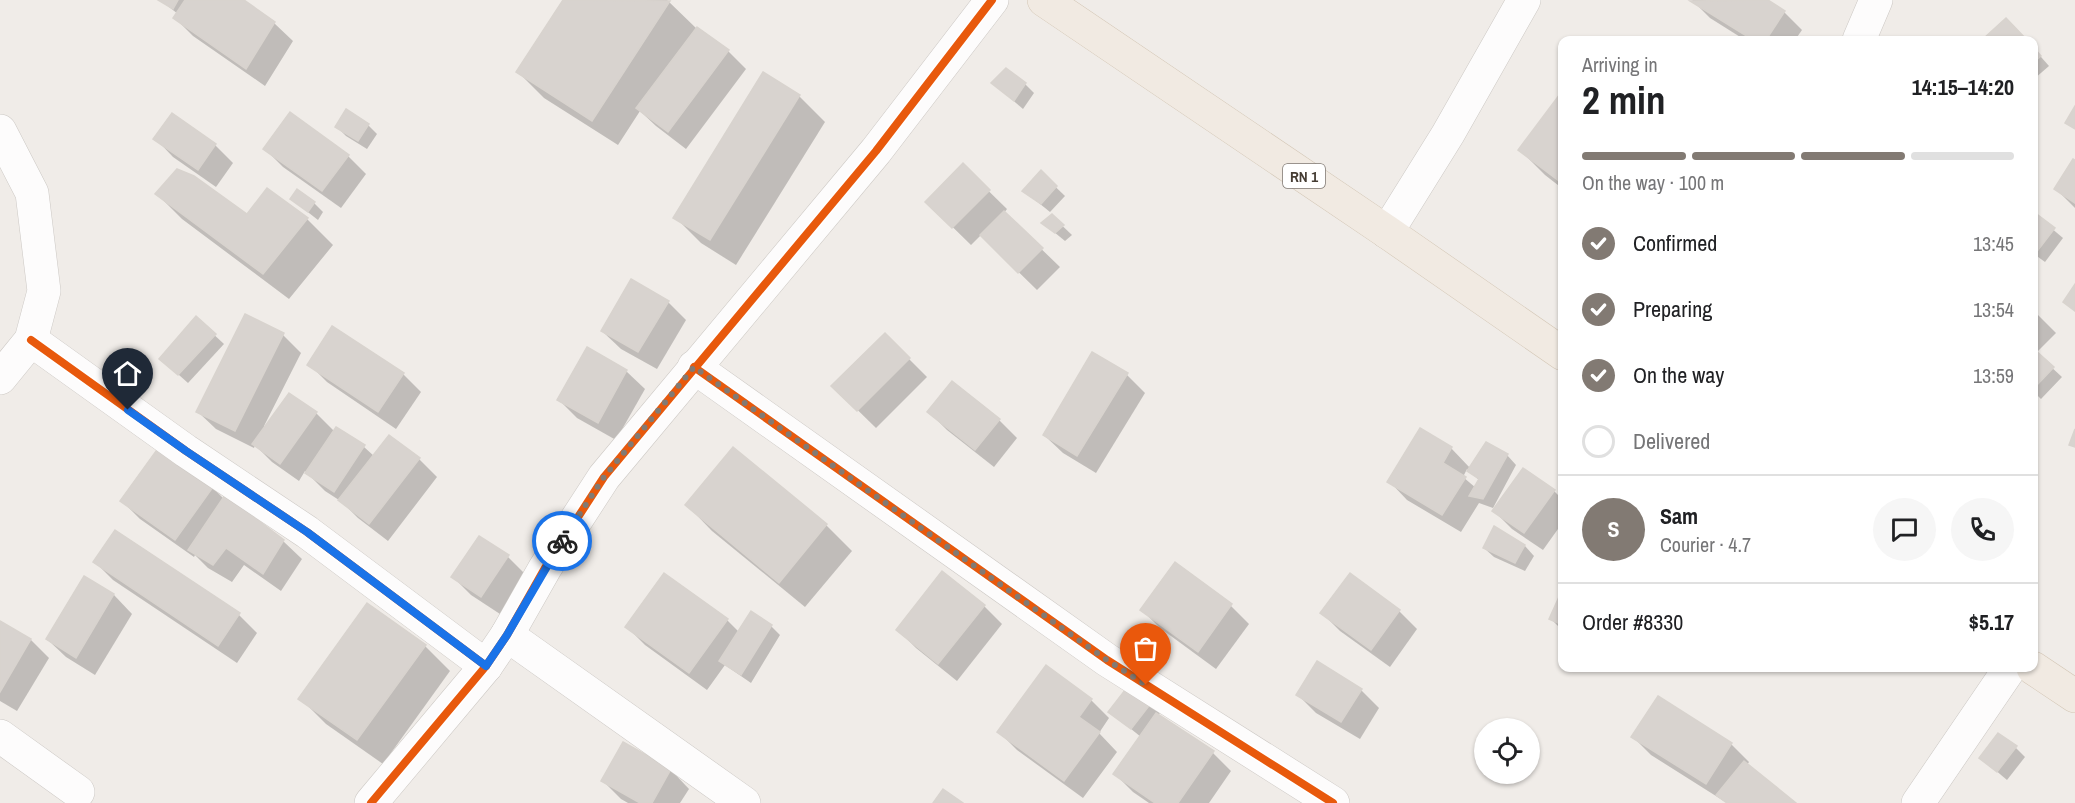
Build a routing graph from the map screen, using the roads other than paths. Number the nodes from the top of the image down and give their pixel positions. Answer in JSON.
{"nodes":[{"id":1,"x":992,"y":0,"type":"edge"},
{"id":2,"x":1044,"y":0,"type":"edge"},
{"id":3,"x":1524,"y":0,"type":"edge"},
{"id":4,"x":1876,"y":0,"type":"edge"},
{"id":5,"x":1861,"y":36,"type":"edge"},
{"id":6,"x":0,"y":131,"type":"edge"},
{"id":7,"x":1388,"y":232,"type":"junction"},
{"id":8,"x":31,"y":340,"type":"junction"},
{"id":9,"x":1558,"y":351,"type":"edge"},
{"id":10,"x":694,"y":367,"type":"junction"},
{"id":11,"x":0,"y":378,"type":"edge"},
{"id":12,"x":507,"y":635,"type":"junction"},
{"id":13,"x":486,"y":666,"type":"junction"},
{"id":14,"x":2038,"y":671,"type":"edge"},
{"id":15,"x":2007,"y":672,"type":"edge"},
{"id":16,"x":2075,"y":696,"type":"edge"},
{"id":17,"x":0,"y":736,"type":"edge"},
{"id":18,"x":78,"y":792,"type":"dead end"},
{"id":19,"x":370,"y":803,"type":"edge"},
{"id":20,"x":744,"y":803,"type":"edge"},
{"id":21,"x":1333,"y":803,"type":"edge"},
{"id":22,"x":1918,"y":803,"type":"edge"}],
"edges":[{"from":1,"to":10,"type":"street"},
{"from":2,"to":7,"type":"main road","number":"RN 1"},
{"from":3,"to":7,"type":"street"},
{"from":4,"to":5,"type":"street"},
{"from":6,"to":8,"type":"street"},
{"from":7,"to":9,"type":"main road","number":"RN 1"},
{"from":8,"to":11,"type":"street"},
{"from":8,"to":13,"type":"street"},
{"from":10,"to":12,"type":"street"},
{"from":10,"to":21,"type":"street"},
{"from":12,"to":13,"type":"street"},
{"from":12,"to":20,"type":"street"},
{"from":13,"to":19,"type":"street"},
{"from":14,"to":16,"type":"main road"},
{"from":15,"to":22,"type":"street"},
{"from":17,"to":18,"type":"street"}]}
